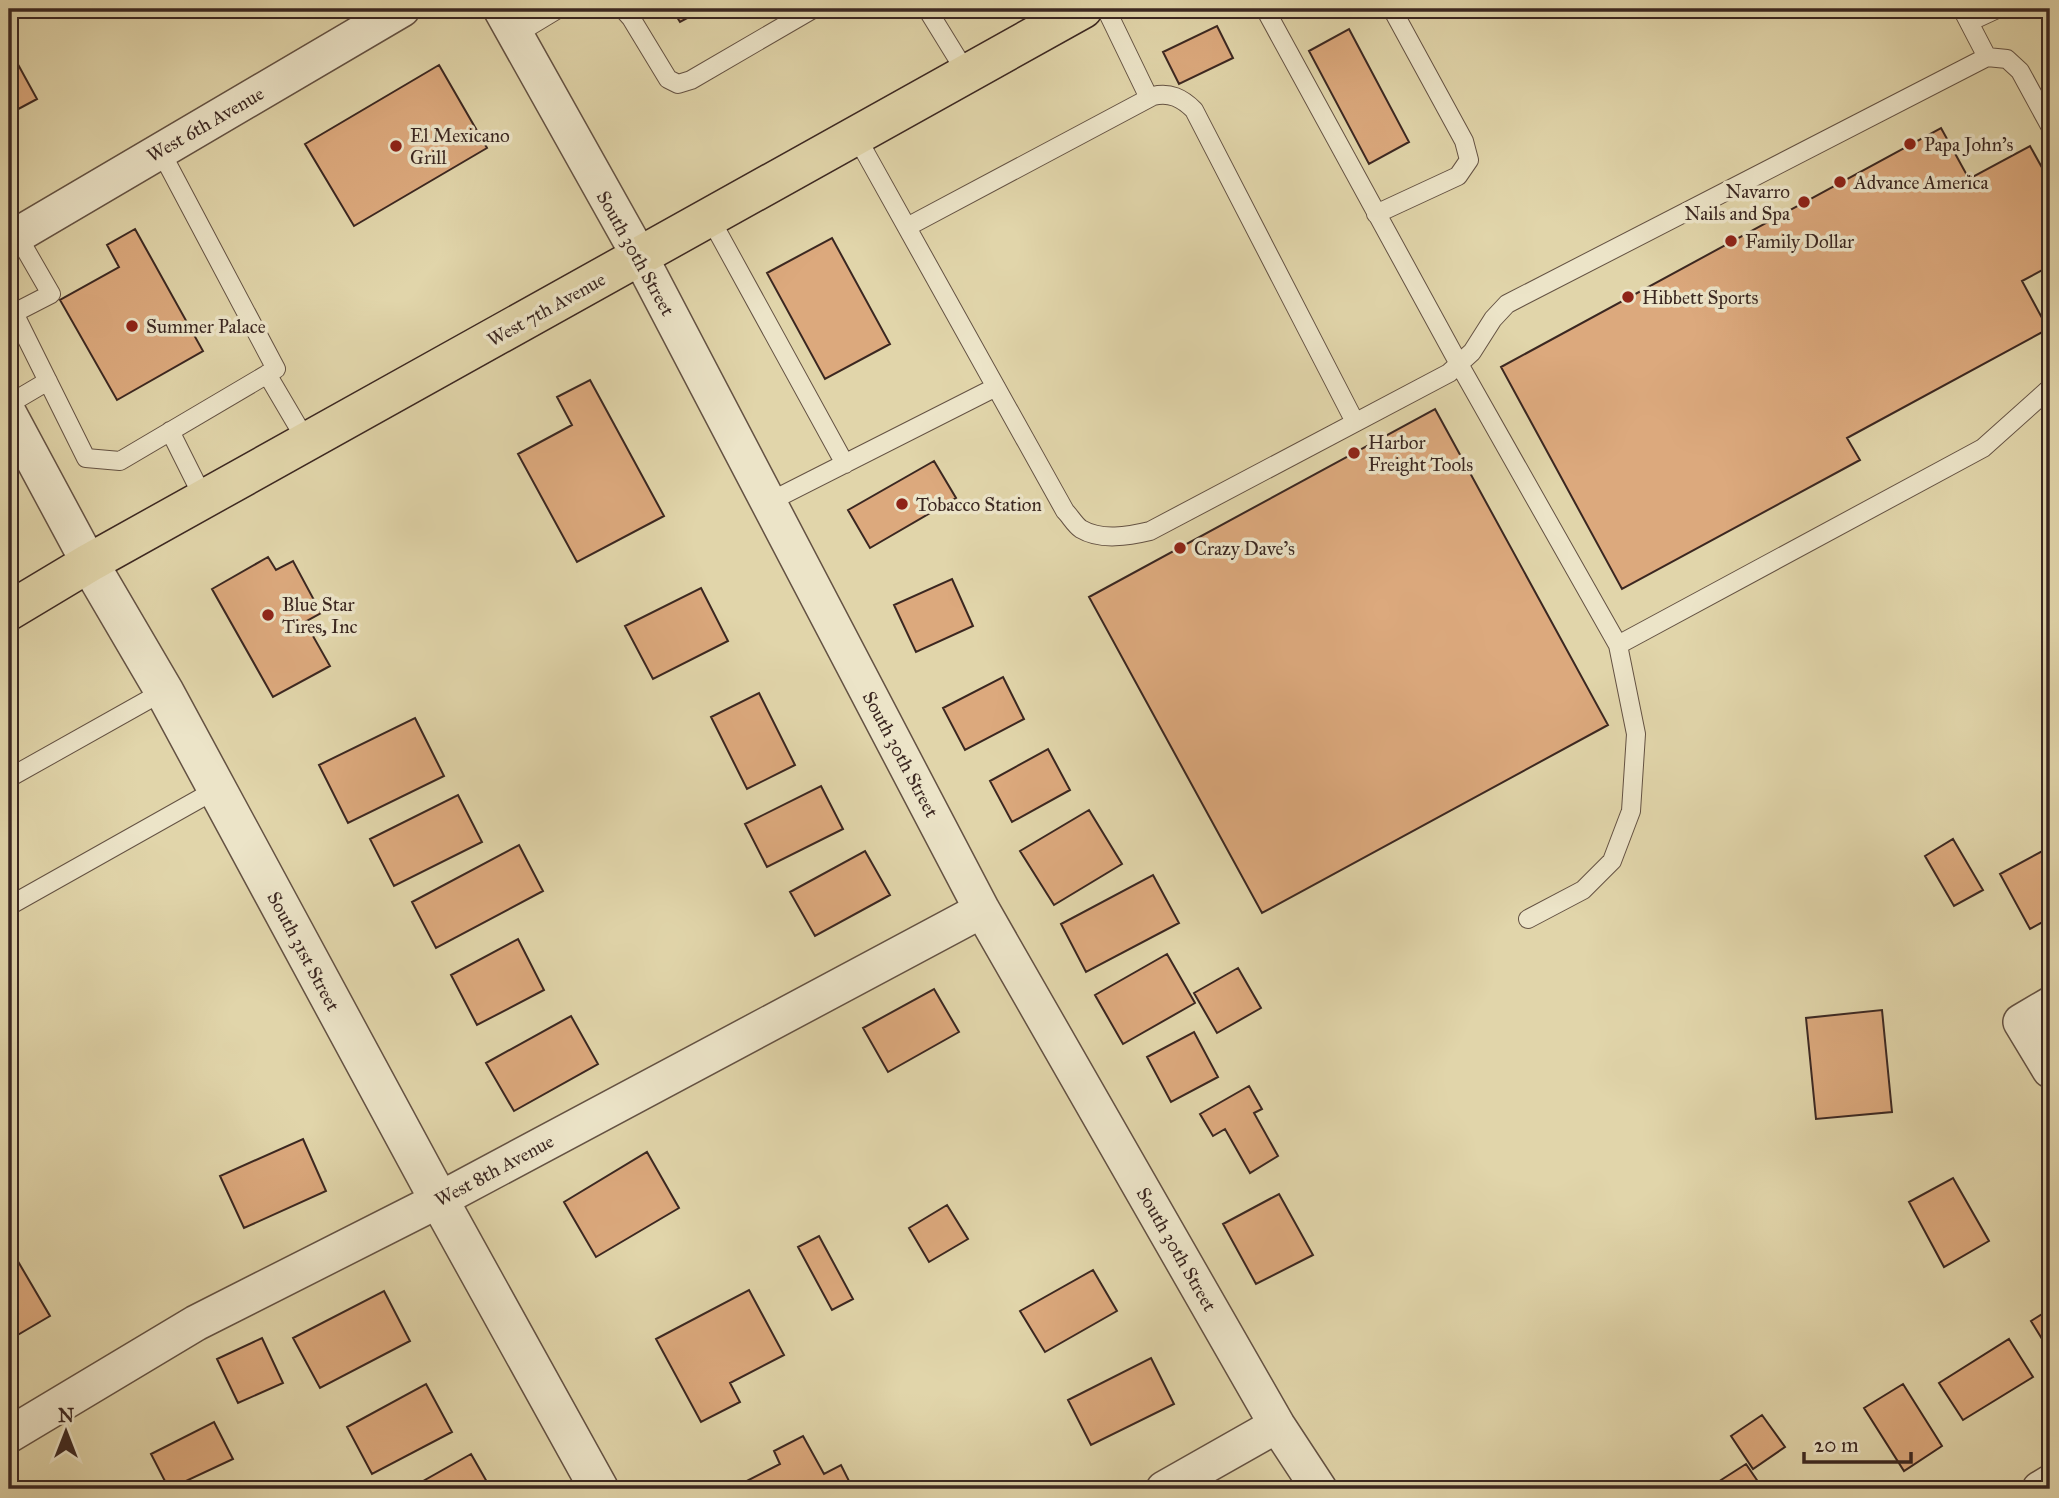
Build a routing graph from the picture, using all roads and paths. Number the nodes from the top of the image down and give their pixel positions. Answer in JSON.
{"nodes":[{"id":1,"x":402,"y":9,"type":"edge"},
{"id":2,"x":558,"y":9,"type":"edge"},
{"id":3,"x":623,"y":9,"type":"edge"},
{"id":4,"x":813,"y":9,"type":"edge"},
{"id":5,"x":926,"y":9,"type":"edge"},
{"id":6,"x":1083,"y":9,"type":"edge"},
{"id":7,"x":1106,"y":9,"type":"edge"},
{"id":8,"x":1265,"y":9,"type":"edge"},
{"id":9,"x":1392,"y":9,"type":"edge"},
{"id":10,"x":1997,"y":9,"type":"edge"},
{"id":11,"x":1965,"y":15,"type":"edge"},
{"id":12,"x":508,"y":22,"type":"edge"},
{"id":13,"x":1987,"y":57,"type":"junction"},
{"id":14,"x":967,"y":74,"type":"junction"},
{"id":15,"x":1149,"y":98,"type":"junction"},
{"id":16,"x":2050,"y":126,"type":"edge"},
{"id":17,"x":856,"y":136,"type":"junction"},
{"id":18,"x":160,"y":150,"type":"junction"},
{"id":19,"x":1376,"y":214,"type":"junction"},
{"id":20,"x":710,"y":218,"type":"junction"},
{"id":21,"x":906,"y":227,"type":"junction"},
{"id":22,"x":13,"y":237,"type":"edge"},
{"id":23,"x":640,"y":257,"type":"junction"},
{"id":24,"x":1459,"y":364,"type":"junction"},
{"id":25,"x":267,"y":374,"type":"junction"},
{"id":26,"x":48,"y":382,"type":"junction"},
{"id":27,"x":996,"y":387,"type":"junction"},
{"id":28,"x":2050,"y":388,"type":"edge"},
{"id":29,"x":9,"y":404,"type":"edge"},
{"id":30,"x":9,"y":414,"type":"edge"},
{"id":31,"x":1355,"y":422,"type":"junction"},
{"id":32,"x":170,"y":431,"type":"junction"},
{"id":33,"x":307,"y":442,"type":"junction"},
{"id":34,"x":845,"y":464,"type":"junction"},
{"id":35,"x":204,"y":499,"type":"junction"},
{"id":36,"x":769,"y":502,"type":"junction"},
{"id":37,"x":89,"y":563,"type":"junction"},
{"id":38,"x":9,"y":611,"type":"edge"},
{"id":39,"x":1618,"y":645,"type":"junction"},
{"id":40,"x":164,"y":691,"type":"junction"},
{"id":41,"x":9,"y":778,"type":"edge"},
{"id":42,"x":217,"y":789,"type":"junction"},
{"id":43,"x":9,"y":906,"type":"edge"},
{"id":44,"x":982,"y":910,"type":"junction"},
{"id":45,"x":1528,"y":919,"type":"dead end"},
{"id":46,"x":2036,"y":1013,"type":"edge"},
{"id":47,"x":2050,"y":1070,"type":"edge"},
{"id":48,"x":439,"y":1200,"type":"junction"},
{"id":49,"x":1277,"y":1425,"type":"junction"},
{"id":50,"x":9,"y":1435,"type":"edge"},
{"id":51,"x":2050,"y":1483,"type":"edge"},
{"id":52,"x":599,"y":1489,"type":"edge"},
{"id":53,"x":1164,"y":1489,"type":"edge"},
{"id":54,"x":1319,"y":1489,"type":"edge"},
{"id":55,"x":2040,"y":1489,"type":"edge"}],
"edges":[{"from":1,"to":18,"type":"street","name":"West 6th Avenue"},
{"from":2,"to":12,"type":"lane"},
{"from":3,"to":4,"type":"lane"},
{"from":5,"to":14,"type":"lane"},
{"from":6,"to":14,"type":"main road","name":"West 7th Avenue"},
{"from":7,"to":15,"type":"lane"},
{"from":8,"to":19,"type":"lane"},
{"from":9,"to":19,"type":"lane"},
{"from":10,"to":11,"type":"lane"},
{"from":11,"to":13,"type":"lane"},
{"from":12,"to":23,"type":"street","name":"South 30th Street"},
{"from":13,"to":16,"type":"lane"},
{"from":13,"to":24,"type":"lane"},
{"from":14,"to":17,"type":"main road","name":"West 7th Avenue"},
{"from":15,"to":21,"type":"lane"},
{"from":15,"to":31,"type":"lane"},
{"from":17,"to":20,"type":"main road","name":"West 7th Avenue"},
{"from":17,"to":21,"type":"lane"},
{"from":18,"to":22,"type":"street","name":"West 6th Avenue"},
{"from":18,"to":25,"type":"lane"},
{"from":19,"to":24,"type":"lane"},
{"from":20,"to":23,"type":"main road","name":"West 7th Avenue"},
{"from":20,"to":34,"type":"lane"},
{"from":21,"to":27,"type":"lane"},
{"from":22,"to":26,"type":"lane"},
{"from":23,"to":33,"type":"main road","name":"West 7th Avenue"},
{"from":23,"to":36,"type":"street","name":"South 30th Street"},
{"from":24,"to":31,"type":"lane"},
{"from":24,"to":39,"type":"lane"},
{"from":25,"to":32,"type":"lane"},
{"from":25,"to":33,"type":"lane"},
{"from":26,"to":29,"type":"lane"},
{"from":26,"to":32,"type":"lane"},
{"from":27,"to":31,"type":"lane"},
{"from":27,"to":34,"type":"lane"},
{"from":28,"to":39,"type":"lane"},
{"from":30,"to":37,"type":"street","name":"South 31st Street"},
{"from":32,"to":35,"type":"lane"},
{"from":33,"to":35,"type":"main road","name":"West 7th Avenue"},
{"from":34,"to":36,"type":"lane"},
{"from":35,"to":37,"type":"main road","name":"West 7th Avenue"},
{"from":36,"to":44,"type":"street","name":"South 30th Street"},
{"from":37,"to":38,"type":"main road","name":"West 7th Avenue"},
{"from":37,"to":40,"type":"street","name":"South 31st Street"},
{"from":39,"to":45,"type":"lane"},
{"from":40,"to":41,"type":"lane"},
{"from":40,"to":42,"type":"street","name":"South 31st Street"},
{"from":42,"to":43,"type":"lane"},
{"from":42,"to":48,"type":"street","name":"South 31st Street"},
{"from":44,"to":48,"type":"street","name":"West 8th Avenue"},
{"from":44,"to":49,"type":"street","name":"South 30th Street"},
{"from":46,"to":47,"type":"street"},
{"from":48,"to":50,"type":"street","name":"West 8th Avenue"},
{"from":48,"to":52,"type":"street","name":"South 31st Street"},
{"from":49,"to":53,"type":"street"},
{"from":49,"to":54,"type":"street","name":"South 30th Street"},
{"from":51,"to":55,"type":"street"}]}
